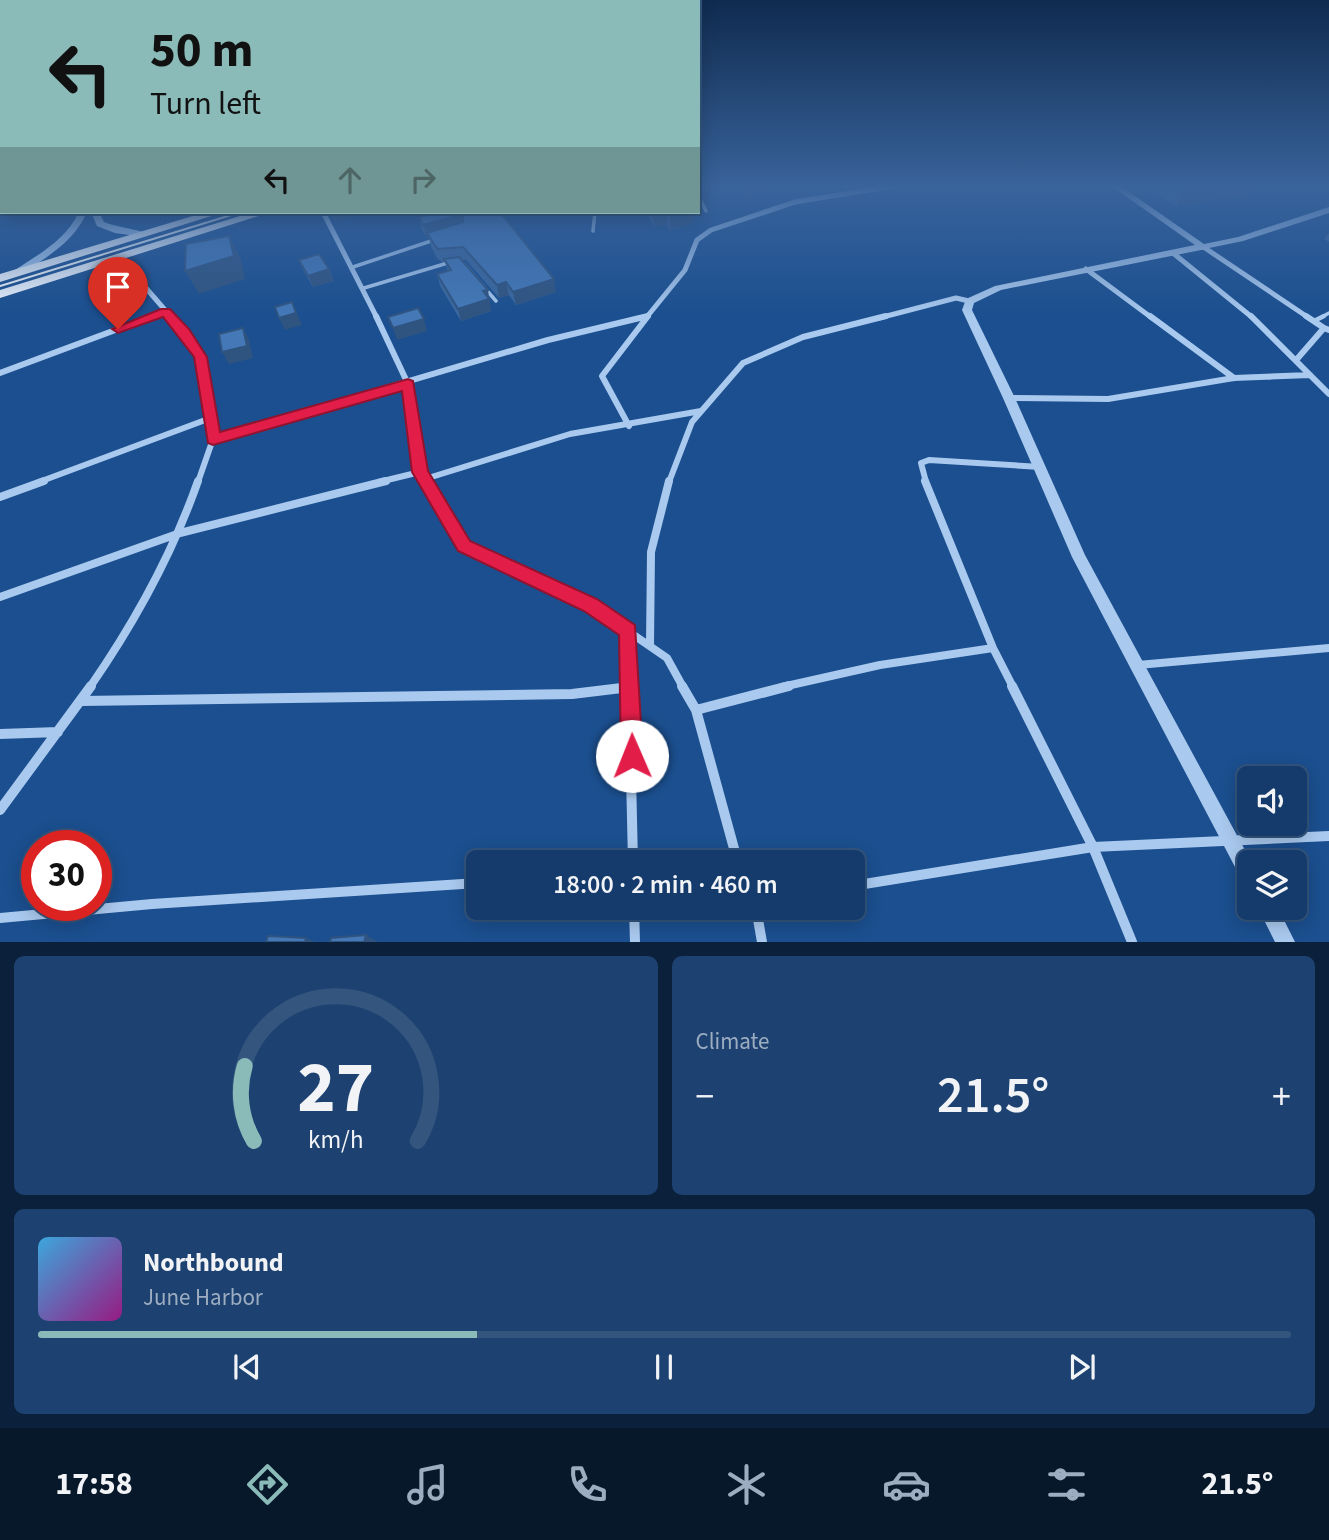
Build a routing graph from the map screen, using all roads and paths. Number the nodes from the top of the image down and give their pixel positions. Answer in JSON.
{"nodes":[{"id":1,"x":75,"y":229,"type":"edge"},
{"id":2,"x":112,"y":229,"type":"edge"},
{"id":3,"x":161,"y":229,"type":"edge"},
{"id":4,"x":210,"y":229,"type":"edge"},
{"id":5,"x":332,"y":229,"type":"edge"},
{"id":6,"x":714,"y":229,"type":"edge"},
{"id":7,"x":1178,"y":229,"type":"edge"},
{"id":8,"x":1275,"y":229,"type":"edge"},
{"id":9,"x":144,"y":234,"type":"junction"},
{"id":10,"x":439,"y":239,"type":"edge"},
{"id":11,"x":1205,"y":248,"type":"junction"},
{"id":12,"x":1173,"y":253,"type":"junction"},
{"id":13,"x":119,"y":257,"type":"junction"},
{"id":14,"x":353,"y":267,"type":"junction"},
{"id":15,"x":1086,"y":269,"type":"junction"},
{"id":16,"x":18,"y":272,"type":"junction"},
{"id":17,"x":0,"y":278,"type":"edge"},
{"id":18,"x":363,"y":288,"type":"junction"},
{"id":19,"x":0,"y":294,"type":"edge"},
{"id":20,"x":496,"y":301,"type":"dead end"},
{"id":21,"x":969,"y":301,"type":"junction"},
{"id":22,"x":166,"y":311,"type":"junction"},
{"id":23,"x":1329,"y":313,"type":"edge"},
{"id":24,"x":648,"y":316,"type":"junction"},
{"id":25,"x":1314,"y":321,"type":"junction"},
{"id":26,"x":1326,"y":329,"type":"edge"},
{"id":27,"x":1297,"y":359,"type":"junction"},
{"id":28,"x":0,"y":373,"type":"edge"},
{"id":29,"x":1310,"y":375,"type":"junction"},
{"id":30,"x":1234,"y":378,"type":"junction"},
{"id":31,"x":408,"y":384,"type":"junction"},
{"id":32,"x":1329,"y":394,"type":"edge"},
{"id":33,"x":1009,"y":398,"type":"junction"},
{"id":34,"x":702,"y":410,"type":"junction"},
{"id":35,"x":208,"y":419,"type":"junction"},
{"id":36,"x":629,"y":426,"type":"junction"},
{"id":37,"x":213,"y":439,"type":"junction"},
{"id":38,"x":1040,"y":467,"type":"junction"},
{"id":39,"x":422,"y":476,"type":"junction"},
{"id":40,"x":0,"y":497,"type":"edge"},
{"id":41,"x":180,"y":533,"type":"junction"},
{"id":42,"x":0,"y":597,"type":"edge"},
{"id":43,"x":628,"y":631,"type":"junction"},
{"id":44,"x":650,"y":645,"type":"junction"},
{"id":45,"x":993,"y":648,"type":"junction"},
{"id":46,"x":1329,"y":648,"type":"edge"},
{"id":47,"x":1137,"y":666,"type":"junction"},
{"id":48,"x":630,"y":687,"type":"junction"},
{"id":49,"x":81,"y":701,"type":"junction"},
{"id":50,"x":695,"y":710,"type":"junction"},
{"id":51,"x":58,"y":732,"type":"junction"},
{"id":52,"x":0,"y":734,"type":"edge"},
{"id":53,"x":0,"y":810,"type":"edge"},
{"id":54,"x":1329,"y":836,"type":"edge"},
{"id":55,"x":1227,"y":840,"type":"junction"},
{"id":56,"x":1093,"y":846,"type":"junction"},
{"id":57,"x":634,"y":850,"type":"edge"},
{"id":58,"x":734,"y":850,"type":"edge"},
{"id":59,"x":1237,"y":857,"type":"edge"},
{"id":60,"x":466,"y":884,"type":"edge"},
{"id":61,"x":865,"y":884,"type":"edge"},
{"id":62,"x":0,"y":918,"type":"edge"},
{"id":63,"x":634,"y":920,"type":"edge"},
{"id":64,"x":759,"y":920,"type":"edge"},
{"id":65,"x":1274,"y":920,"type":"edge"},
{"id":66,"x":635,"y":942,"type":"edge"},
{"id":67,"x":762,"y":942,"type":"edge"},
{"id":68,"x":1132,"y":942,"type":"edge"},
{"id":69,"x":1286,"y":942,"type":"edge"}],
"edges":[{"from":1,"to":16,"type":"street"},
{"from":2,"to":9,"type":"street"},
{"from":3,"to":9,"type":"main road"},
{"from":4,"to":13,"type":"main road"},
{"from":5,"to":14,"type":"street"},
{"from":6,"to":24,"type":"street"},
{"from":7,"to":11,"type":"street"},
{"from":8,"to":11,"type":"street"},
{"from":9,"to":16,"type":"main road"},
{"from":10,"to":14,"type":"lane"},
{"from":11,"to":12,"type":"street"},
{"from":11,"to":25,"type":"street"},
{"from":12,"to":15,"type":"street"},
{"from":12,"to":27,"type":"street"},
{"from":13,"to":19,"type":"main road"},
{"from":13,"to":22,"type":"street"},
{"from":14,"to":18,"type":"street"},
{"from":15,"to":21,"type":"street"},
{"from":15,"to":30,"type":"street"},
{"from":16,"to":17,"type":"main road"},
{"from":18,"to":20,"type":"lane"},
{"from":18,"to":31,"type":"street"},
{"from":21,"to":33,"type":"street"},
{"from":21,"to":34,"type":"street"},
{"from":22,"to":28,"type":"street"},
{"from":22,"to":35,"type":"street"},
{"from":23,"to":25,"type":"lane"},
{"from":24,"to":31,"type":"street"},
{"from":24,"to":36,"type":"street"},
{"from":25,"to":26,"type":"street"},
{"from":26,"to":27,"type":"street"},
{"from":27,"to":29,"type":"street"},
{"from":29,"to":30,"type":"street"},
{"from":29,"to":32,"type":"street"},
{"from":30,"to":33,"type":"street"},
{"from":31,"to":37,"type":"street"},
{"from":31,"to":39,"type":"street"},
{"from":33,"to":38,"type":"street"},
{"from":34,"to":36,"type":"street"},
{"from":34,"to":44,"type":"street"},
{"from":35,"to":37,"type":"street"},
{"from":35,"to":40,"type":"street"},
{"from":36,"to":39,"type":"street"},
{"from":37,"to":41,"type":"street"},
{"from":38,"to":45,"type":"street"},
{"from":38,"to":47,"type":"street"},
{"from":39,"to":41,"type":"street"},
{"from":39,"to":43,"type":"street"},
{"from":41,"to":42,"type":"street"},
{"from":41,"to":49,"type":"street"},
{"from":43,"to":44,"type":"street"},
{"from":43,"to":48,"type":"street"},
{"from":44,"to":50,"type":"street"},
{"from":45,"to":50,"type":"street"},
{"from":45,"to":56,"type":"street"},
{"from":46,"to":47,"type":"street"},
{"from":47,"to":55,"type":"street"},
{"from":48,"to":49,"type":"street"},
{"from":48,"to":57,"type":"street"},
{"from":49,"to":51,"type":"street"},
{"from":50,"to":58,"type":"street"},
{"from":51,"to":52,"type":"street"},
{"from":51,"to":53,"type":"street"},
{"from":54,"to":55,"type":"street"},
{"from":55,"to":56,"type":"street"},
{"from":55,"to":59,"type":"street"},
{"from":56,"to":61,"type":"street"},
{"from":56,"to":68,"type":"street"},
{"from":60,"to":62,"type":"street"},
{"from":63,"to":66,"type":"street"},
{"from":64,"to":67,"type":"street"},
{"from":65,"to":69,"type":"street"}]}
